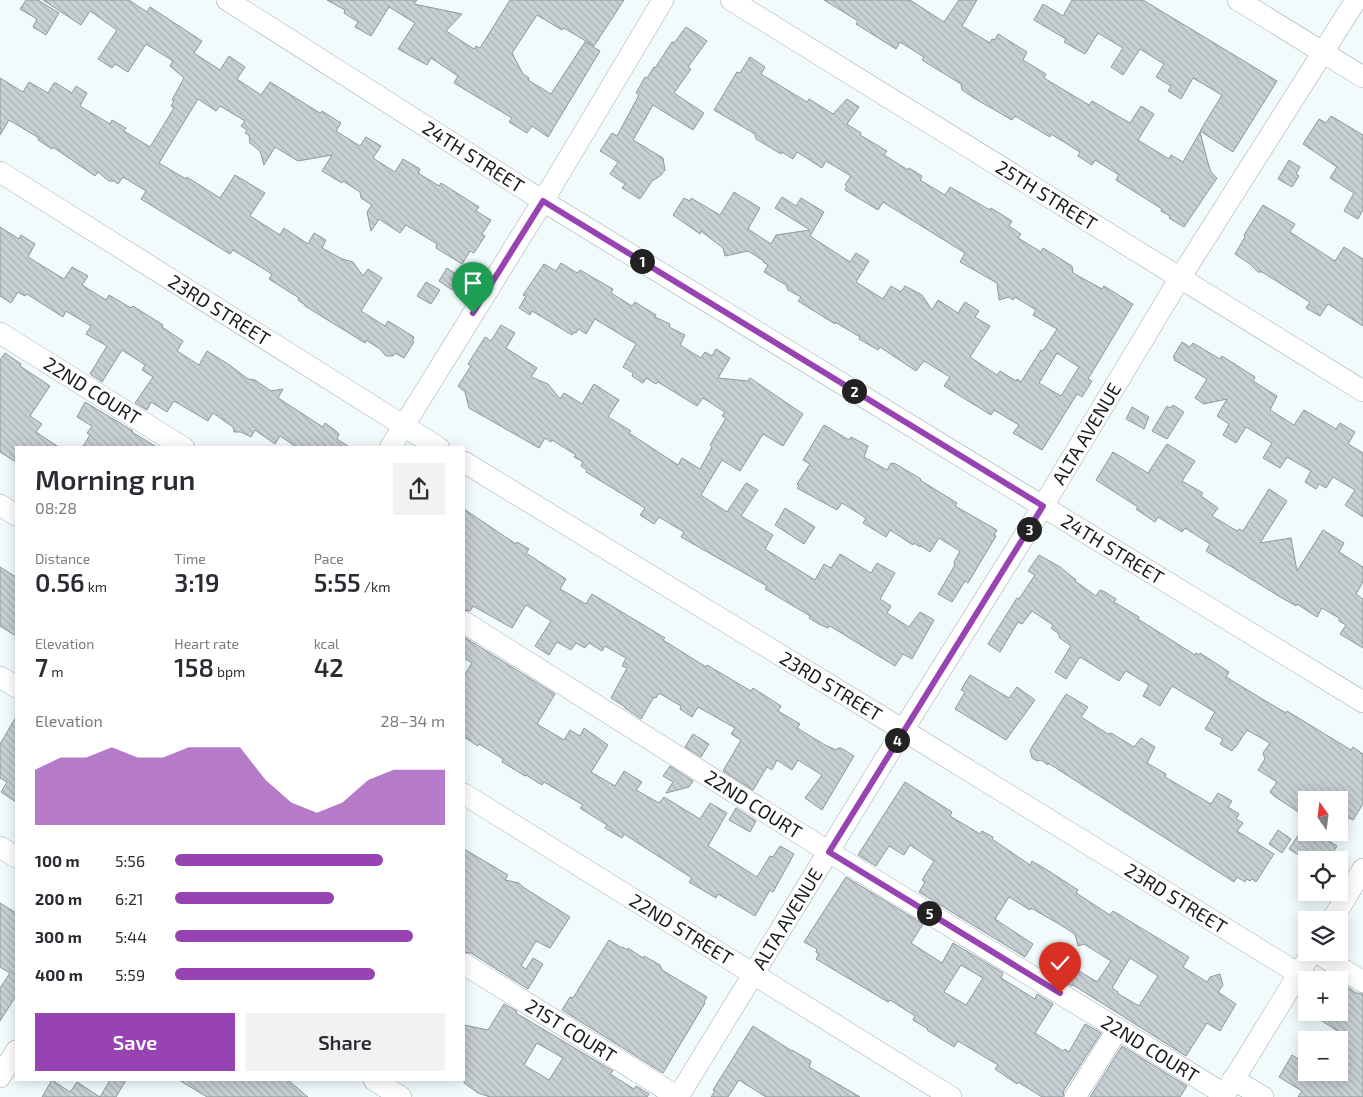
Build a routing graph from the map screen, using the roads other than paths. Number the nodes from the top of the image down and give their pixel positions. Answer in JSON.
{"nodes":[{"id":1,"x":227,"y":0,"type":"edge"},
{"id":2,"x":663,"y":0,"type":"edge"},
{"id":3,"x":731,"y":0,"type":"edge"},
{"id":4,"x":1238,"y":0,"type":"edge"},
{"id":5,"x":1356,"y":0,"type":"edge"},
{"id":6,"x":1323,"y":53,"type":"junction"},
{"id":7,"x":1363,"y":77,"type":"edge"},
{"id":8,"x":0,"y":172,"type":"edge"},
{"id":9,"x":543,"y":201,"type":"junction"},
{"id":10,"x":1180,"y":278,"type":"junction"},
{"id":11,"x":0,"y":333,"type":"edge"},
{"id":12,"x":1363,"y":391,"type":"edge"},
{"id":13,"x":404,"y":426,"type":"junction"},
{"id":14,"x":181,"y":446,"type":"edge"},
{"id":15,"x":391,"y":446,"type":"edge"},
{"id":16,"x":436,"y":446,"type":"edge"},
{"id":17,"x":465,"y":463,"type":"edge"},
{"id":18,"x":0,"y":505,"type":"edge"},
{"id":19,"x":1043,"y":506,"type":"junction"},
{"id":20,"x":15,"y":514,"type":"edge"},
{"id":21,"x":465,"y":623,"type":"edge"},
{"id":22,"x":0,"y":677,"type":"edge"},
{"id":23,"x":15,"y":686,"type":"edge"},
{"id":24,"x":1363,"y":702,"type":"edge"},
{"id":25,"x":903,"y":730,"type":"junction"},
{"id":26,"x":465,"y":795,"type":"edge"},
{"id":27,"x":0,"y":847,"type":"edge"},
{"id":28,"x":829,"y":852,"type":"junction"},
{"id":29,"x":15,"y":856,"type":"edge"},
{"id":30,"x":1363,"y":869,"type":"edge"},
{"id":31,"x":1337,"y":911,"type":"edge"},
{"id":32,"x":1329,"y":961,"type":"edge"},
{"id":33,"x":465,"y":965,"type":"edge"},
{"id":34,"x":1298,"y":973,"type":"edge"},
{"id":35,"x":753,"y":975,"type":"junction"},
{"id":36,"x":1298,"y":976,"type":"edge"},
{"id":37,"x":1363,"y":982,"type":"edge"},
{"id":38,"x":1118,"y":1029,"type":"junction"},
{"id":39,"x":15,"y":1053,"type":"edge"},
{"id":40,"x":0,"y":1077,"type":"edge"},
{"id":41,"x":376,"y":1081,"type":"edge"},
{"id":42,"x":1227,"y":1090,"type":"edge"},
{"id":43,"x":401,"y":1097,"type":"edge"},
{"id":44,"x":678,"y":1097,"type":"edge"},
{"id":45,"x":951,"y":1097,"type":"edge"},
{"id":46,"x":1074,"y":1097,"type":"edge"},
{"id":47,"x":1262,"y":1097,"type":"edge"}],
"edges":[{"from":1,"to":9,"type":"street","name":"24TH STREET"},
{"from":2,"to":9,"type":"street"},
{"from":3,"to":10,"type":"street","name":"25TH STREET"},
{"from":4,"to":6,"type":"street"},
{"from":5,"to":6,"type":"street","name":"ALTA AVENUE"},
{"from":6,"to":7,"type":"street"},
{"from":6,"to":10,"type":"street","name":"ALTA AVENUE"},
{"from":8,"to":13,"type":"street","name":"23RD STREET"},
{"from":9,"to":13,"type":"street"},
{"from":9,"to":19,"type":"street","name":"24TH STREET"},
{"from":10,"to":12,"type":"street","name":"25TH STREET"},
{"from":10,"to":19,"type":"street","name":"ALTA AVENUE"},
{"from":11,"to":14,"type":"street","name":"22ND COURT"},
{"from":13,"to":15,"type":"street"},
{"from":13,"to":16,"type":"street","name":"23RD STREET"},
{"from":17,"to":25,"type":"street","name":"23RD STREET"},
{"from":18,"to":20,"type":"street"},
{"from":19,"to":24,"type":"street","name":"24TH STREET"},
{"from":19,"to":25,"type":"street","name":"ALTA AVENUE"},
{"from":21,"to":28,"type":"street","name":"22ND COURT"},
{"from":22,"to":23,"type":"street"},
{"from":25,"to":28,"type":"street","name":"ALTA AVENUE"},
{"from":25,"to":34,"type":"street","name":"23RD STREET"},
{"from":26,"to":35,"type":"street","name":"22ND STREET"},
{"from":27,"to":29,"type":"street"},
{"from":28,"to":35,"type":"street","name":"ALTA AVENUE"},
{"from":28,"to":38,"type":"street","name":"22ND COURT"},
{"from":30,"to":31,"type":"street"},
{"from":32,"to":37,"type":"street"},
{"from":33,"to":44,"type":"street","name":"21ST COURT"},
{"from":35,"to":44,"type":"street","name":"ALTA AVENUE"},
{"from":35,"to":45,"type":"street","name":"22ND STREET"},
{"from":36,"to":42,"type":"street"},
{"from":38,"to":42,"type":"street","name":"22ND COURT"},
{"from":38,"to":46,"type":"street"},
{"from":39,"to":40,"type":"street"},
{"from":41,"to":43,"type":"street"},
{"from":42,"to":47,"type":"street"}]}
